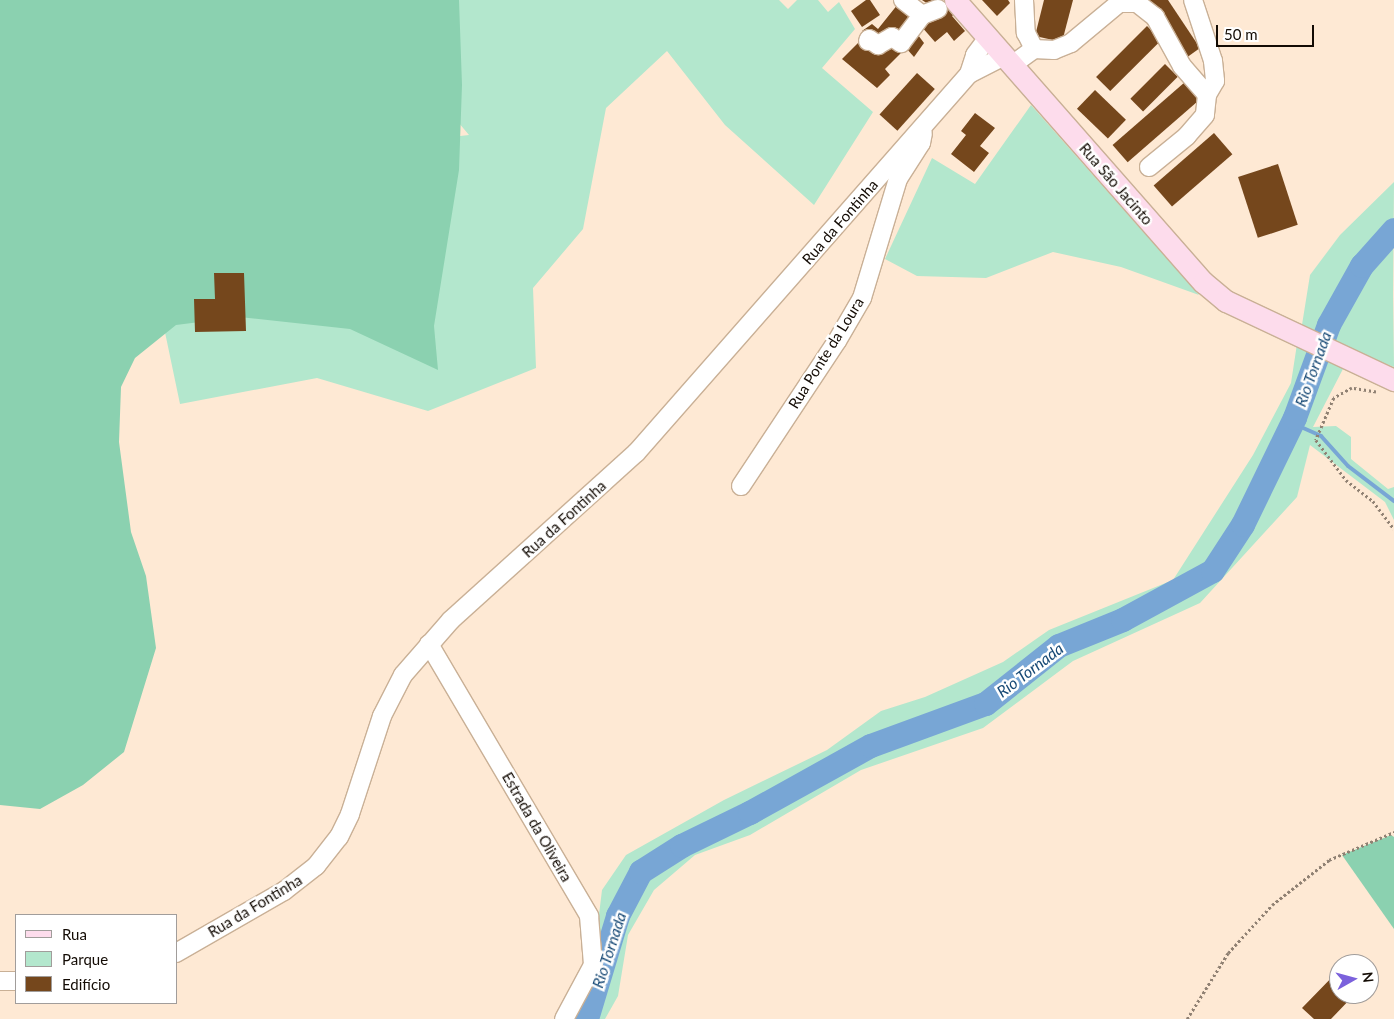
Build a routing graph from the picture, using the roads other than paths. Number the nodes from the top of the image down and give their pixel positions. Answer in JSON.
{"nodes":[{"id":1,"x":903,"y":0,"type":"edge"},
{"id":2,"x":1024,"y":0,"type":"edge"},
{"id":3,"x":1193,"y":0,"type":"edge"},
{"id":4,"x":1120,"y":1,"type":"edge"},
{"id":5,"x":948,"y":6,"type":"edge"},
{"id":6,"x":988,"y":38,"type":"junction"},
{"id":7,"x":868,"y":41,"type":"dead end"},
{"id":8,"x":1034,"y":49,"type":"junction"},
{"id":9,"x":1008,"y":60,"type":"junction"},
{"id":10,"x":969,"y":74,"type":"junction"},
{"id":11,"x":1207,"y":95,"type":"junction"},
{"id":12,"x":920,"y":128,"type":"junction"},
{"id":13,"x":1149,"y":167,"type":"dead end"},
{"id":14,"x":1390,"y":388,"type":"edge"},
{"id":15,"x":741,"y":486,"type":"dead end"},
{"id":16,"x":429,"y":644,"type":"junction"},
{"id":17,"x":178,"y":952,"type":"edge"},
{"id":18,"x":0,"y":981,"type":"edge"},
{"id":19,"x":15,"y":981,"type":"edge"},
{"id":20,"x":564,"y":1019,"type":"edge"}],
"edges":[{"from":1,"to":5,"type":"street"},
{"from":2,"to":8,"type":"street"},
{"from":3,"to":11,"type":"street"},
{"from":4,"to":8,"type":"street"},
{"from":4,"to":11,"type":"street"},
{"from":5,"to":6,"type":"main road","name":"Rua São Jacinto"},
{"from":5,"to":7,"type":"street"},
{"from":6,"to":9,"type":"main road","name":"Rua São Jacinto"},
{"from":6,"to":10,"type":"street","name":"Rua da Fontinha"},
{"from":8,"to":9,"type":"street","name":"Rua da Fontinha"},
{"from":9,"to":10,"type":"street","name":"Rua da Fontinha"},
{"from":9,"to":14,"type":"main road","name":"Rua São Jacinto"},
{"from":10,"to":12,"type":"street","name":"Rua da Fontinha"},
{"from":11,"to":13,"type":"street"},
{"from":12,"to":15,"type":"street","name":"Rua Ponte da Loura"},
{"from":12,"to":16,"type":"street","name":"Rua da Fontinha"},
{"from":16,"to":17,"type":"street","name":"Rua da Fontinha"},
{"from":16,"to":20,"type":"street","name":"Estrada da Oliveira"},
{"from":18,"to":19,"type":"street"}]}
